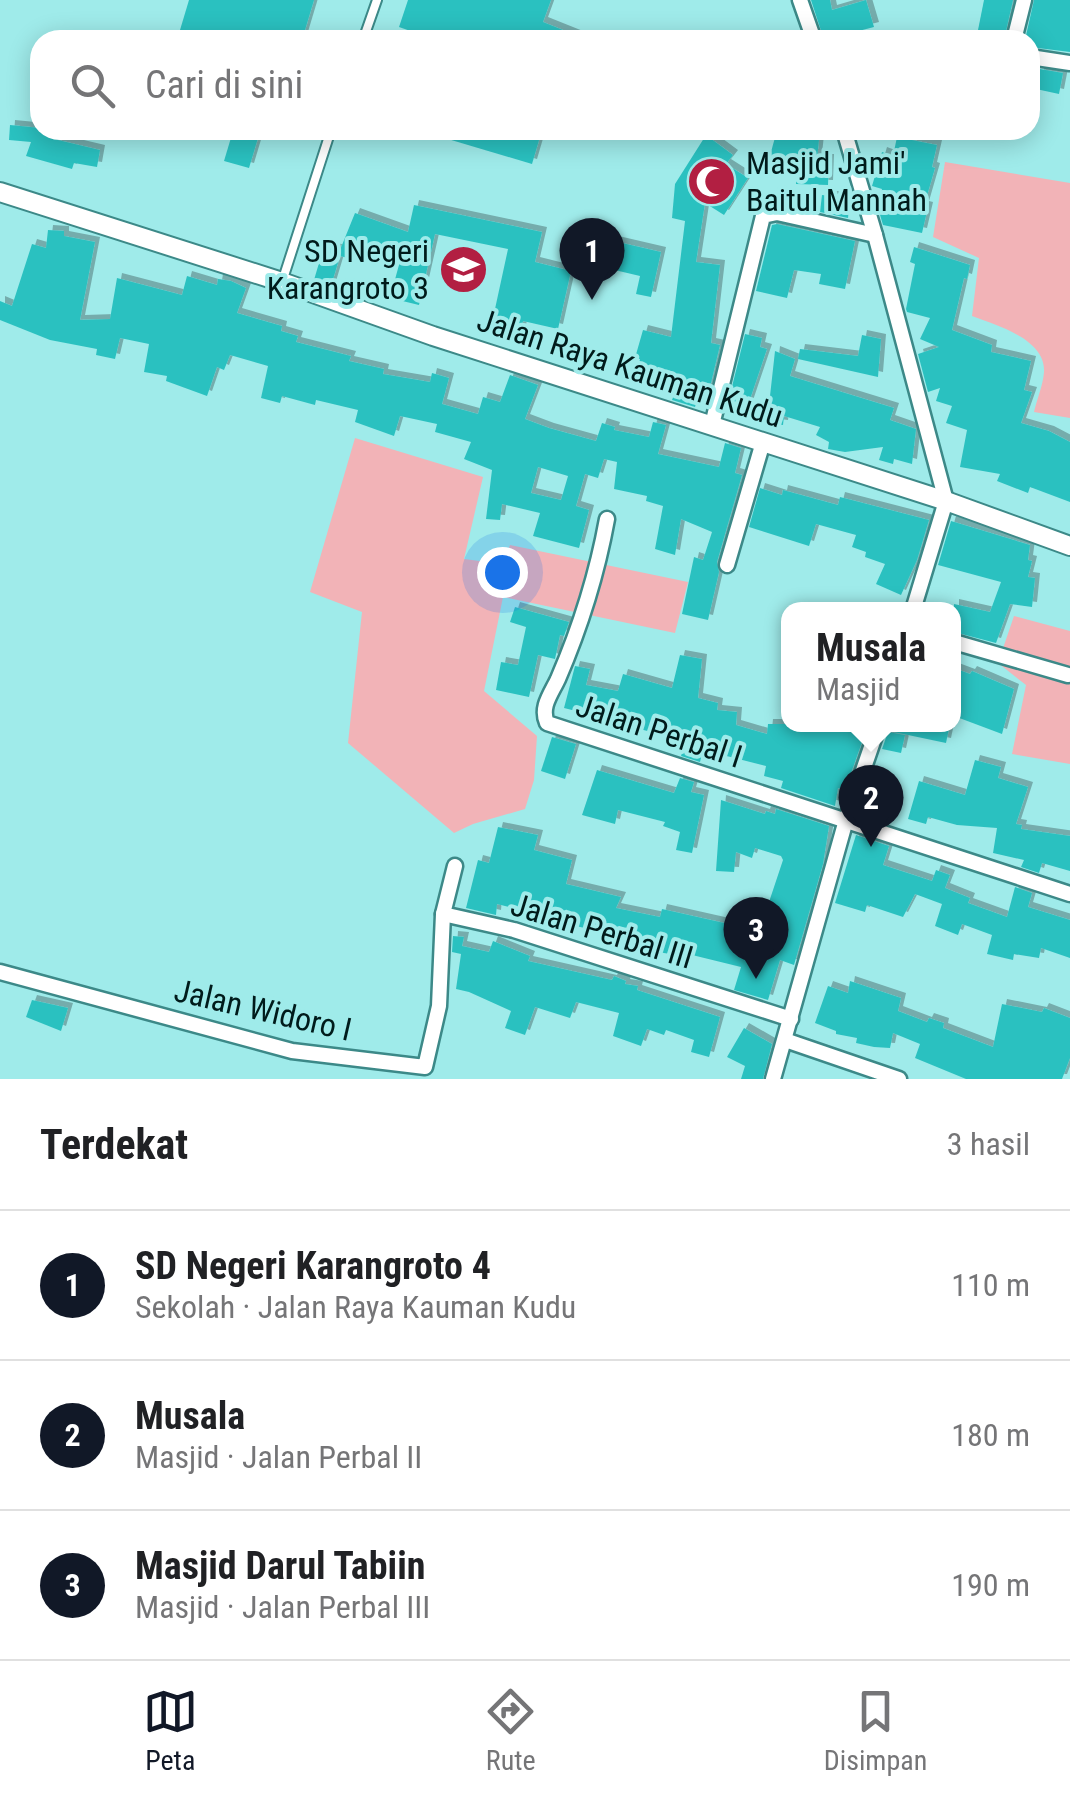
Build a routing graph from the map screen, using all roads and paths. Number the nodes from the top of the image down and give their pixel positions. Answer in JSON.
{"nodes":[{"id":1,"x":377,"y":0,"type":"edge"},
{"id":2,"x":800,"y":0,"type":"edge"},
{"id":3,"x":1024,"y":0,"type":"edge"},
{"id":4,"x":369,"y":30,"type":"edge"},
{"id":5,"x":810,"y":30,"type":"edge"},
{"id":6,"x":1016,"y":30,"type":"edge"},
{"id":7,"x":1040,"y":58,"type":"edge"},
{"id":8,"x":1070,"y":63,"type":"edge"},
{"id":9,"x":328,"y":140,"type":"edge"},
{"id":10,"x":847,"y":140,"type":"edge"},
{"id":11,"x":0,"y":192,"type":"edge"},
{"id":12,"x":876,"y":235,"type":"junction"},
{"id":13,"x":282,"y":282,"type":"junction"},
{"id":14,"x":712,"y":425,"type":"junction"},
{"id":15,"x":762,"y":442,"type":"junction"},
{"id":16,"x":946,"y":501,"type":"junction"},
{"id":17,"x":607,"y":519,"type":"dead end"},
{"id":18,"x":1070,"y":546,"type":"edge"},
{"id":19,"x":727,"y":565,"type":"dead end"},
{"id":20,"x":915,"y":602,"type":"edge"},
{"id":21,"x":961,"y":644,"type":"edge"},
{"id":22,"x":1068,"y":675,"type":"edge"},
{"id":23,"x":876,"y":732,"type":"edge"},
{"id":24,"x":846,"y":820,"type":"junction"},
{"id":25,"x":455,"y":866,"type":"dead end"},
{"id":26,"x":1070,"y":894,"type":"edge"},
{"id":27,"x":443,"y":914,"type":"junction"},
{"id":28,"x":0,"y":972,"type":"edge"},
{"id":29,"x":791,"y":1020,"type":"junction"},
{"id":30,"x":785,"y":1040,"type":"junction"},
{"id":31,"x":426,"y":1073,"type":"edge"},
{"id":32,"x":773,"y":1079,"type":"edge"},
{"id":33,"x":900,"y":1079,"type":"edge"}],
"edges":[{"from":1,"to":4,"type":"lane"},
{"from":2,"to":5,"type":"street"},
{"from":3,"to":6,"type":"street"},
{"from":7,"to":8,"type":"street"},
{"from":9,"to":13,"type":"lane"},
{"from":10,"to":12,"type":"street"},
{"from":11,"to":13,"type":"street","name":"Jalan Raya Kauman Kudu"},
{"from":12,"to":14,"type":"street"},
{"from":12,"to":16,"type":"street"},
{"from":13,"to":14,"type":"street","name":"Jalan Raya Kauman Kudu"},
{"from":14,"to":15,"type":"street","name":"Jalan Raya Kauman Kudu"},
{"from":15,"to":16,"type":"street","name":"Jalan Raya Kauman Kudu"},
{"from":15,"to":19,"type":"street"},
{"from":16,"to":18,"type":"street","name":"Jalan Raya Kauman Kudu"},
{"from":16,"to":20,"type":"street"},
{"from":17,"to":24,"type":"street","name":"Jalan Perbal I"},
{"from":21,"to":22,"type":"street"},
{"from":23,"to":24,"type":"street"},
{"from":24,"to":26,"type":"street"},
{"from":24,"to":29,"type":"street"},
{"from":25,"to":27,"type":"street"},
{"from":27,"to":29,"type":"street","name":"Jalan Perbal III"},
{"from":27,"to":31,"type":"street","name":"Jalan Widoro I"},
{"from":28,"to":31,"type":"street","name":"Jalan Widoro I"},
{"from":29,"to":30,"type":"street"},
{"from":30,"to":32,"type":"street"},
{"from":30,"to":33,"type":"street"}]}
